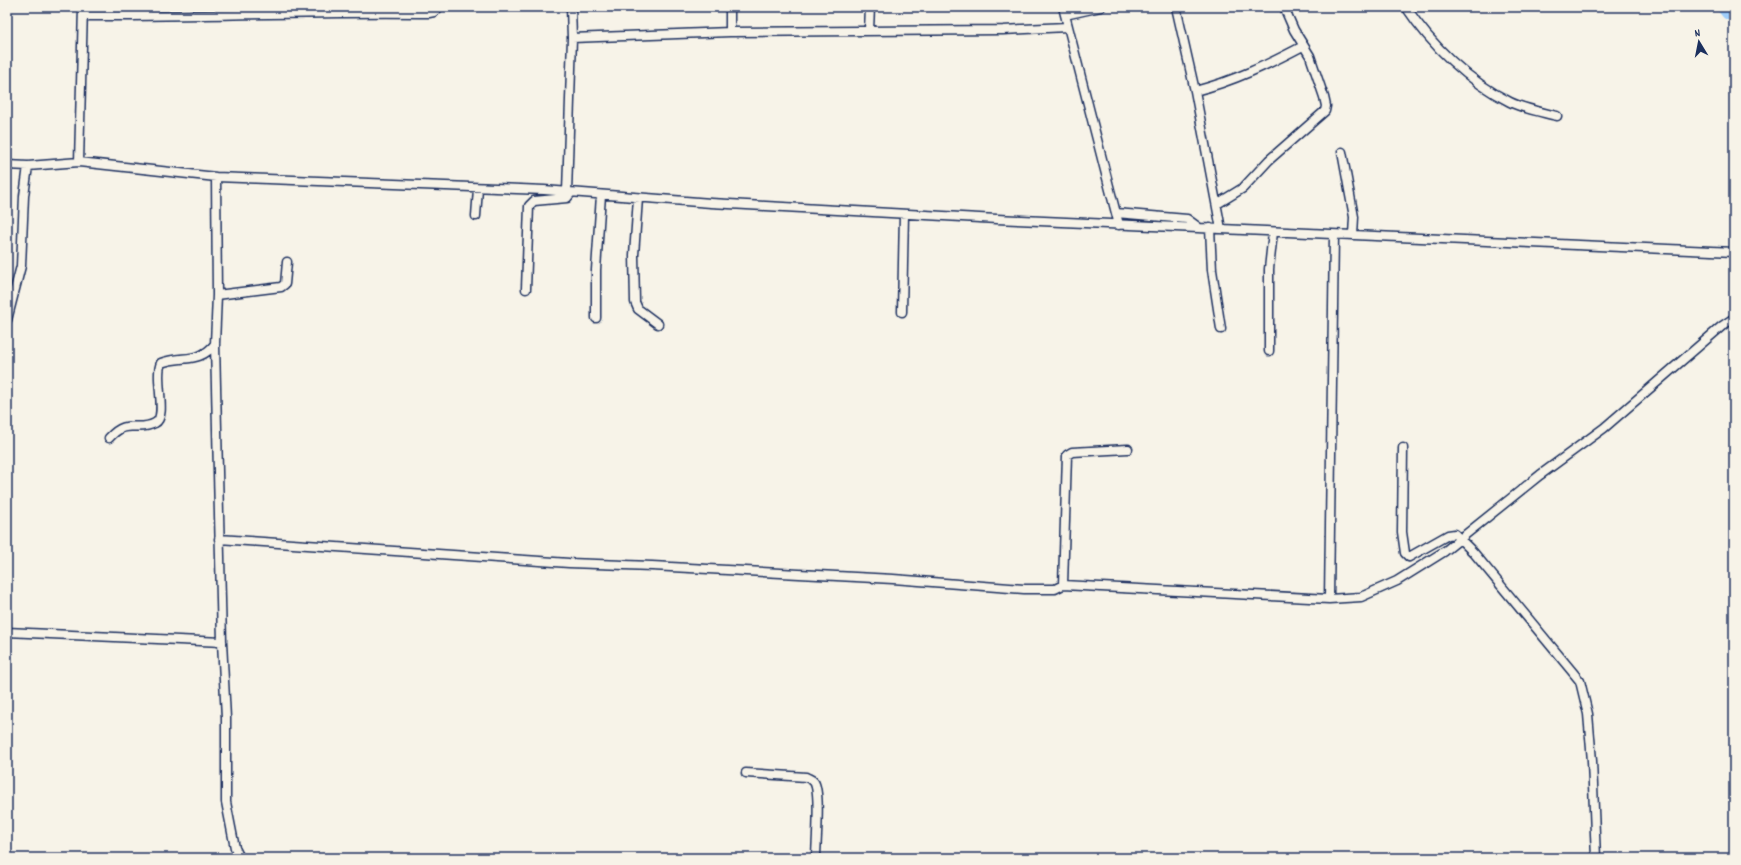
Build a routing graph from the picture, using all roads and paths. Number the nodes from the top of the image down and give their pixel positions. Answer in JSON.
{"nodes":[{"id":1,"x":439,"y":7,"type":"edge"},
{"id":2,"x":571,"y":7,"type":"edge"},
{"id":3,"x":730,"y":7,"type":"edge"},
{"id":4,"x":870,"y":7,"type":"edge"},
{"id":5,"x":1101,"y":7,"type":"edge"},
{"id":6,"x":1176,"y":7,"type":"edge"},
{"id":7,"x":1284,"y":7,"type":"edge"},
{"id":8,"x":1406,"y":7,"type":"edge"},
{"id":9,"x":83,"y":11,"type":"edge"},
{"id":10,"x":1064,"y":11,"type":"edge"},
{"id":11,"x":1067,"y":27,"type":"junction"},
{"id":12,"x":869,"y":30,"type":"junction"},
{"id":13,"x":730,"y":32,"type":"junction"},
{"id":14,"x":572,"y":38,"type":"junction"},
{"id":15,"x":1303,"y":46,"type":"junction"},
{"id":16,"x":1195,"y":91,"type":"junction"},
{"id":17,"x":1557,"y":116,"type":"dead end"},
{"id":18,"x":1342,"y":152,"type":"dead end"},
{"id":19,"x":79,"y":162,"type":"junction"},
{"id":20,"x":7,"y":165,"type":"edge"},
{"id":21,"x":28,"y":166,"type":"junction"},
{"id":22,"x":216,"y":177,"type":"junction"},
{"id":23,"x":478,"y":189,"type":"junction"},
{"id":24,"x":569,"y":192,"type":"junction"},
{"id":25,"x":601,"y":195,"type":"junction"},
{"id":26,"x":638,"y":198,"type":"junction"},
{"id":27,"x":1217,"y":204,"type":"junction"},
{"id":28,"x":904,"y":214,"type":"junction"},
{"id":29,"x":1116,"y":214,"type":"junction"},
{"id":30,"x":476,"y":216,"type":"dead end"},
{"id":31,"x":1119,"y":225,"type":"junction"},
{"id":32,"x":1198,"y":227,"type":"junction"},
{"id":33,"x":1210,"y":228,"type":"junction"},
{"id":34,"x":1221,"y":229,"type":"junction"},
{"id":35,"x":1273,"y":232,"type":"junction"},
{"id":36,"x":1334,"y":235,"type":"junction"},
{"id":37,"x":1353,"y":235,"type":"junction"},
{"id":38,"x":1734,"y":252,"type":"edge"},
{"id":39,"x":287,"y":262,"type":"dead end"},
{"id":40,"x":526,"y":289,"type":"dead end"},
{"id":41,"x":217,"y":295,"type":"junction"},
{"id":42,"x":902,"y":312,"type":"dead end"},
{"id":43,"x":596,"y":318,"type":"dead end"},
{"id":44,"x":1734,"y":318,"type":"edge"},
{"id":45,"x":7,"y":320,"type":"edge"},
{"id":46,"x":658,"y":324,"type":"dead end"},
{"id":47,"x":1221,"y":329,"type":"dead end"},
{"id":48,"x":215,"y":344,"type":"junction"},
{"id":49,"x":1269,"y":351,"type":"dead end"},
{"id":50,"x":109,"y":438,"type":"dead end"},
{"id":51,"x":1403,"y":448,"type":"dead end"},
{"id":52,"x":1128,"y":449,"type":"dead end"},
{"id":53,"x":219,"y":539,"type":"junction"},
{"id":54,"x":1461,"y":539,"type":"junction"},
{"id":55,"x":1063,"y":585,"type":"junction"},
{"id":56,"x":1329,"y":599,"type":"junction"},
{"id":57,"x":7,"y":632,"type":"edge"},
{"id":58,"x":222,"y":642,"type":"junction"},
{"id":59,"x":746,"y":773,"type":"dead end"},
{"id":60,"x":240,"y":858,"type":"edge"},
{"id":61,"x":816,"y":858,"type":"edge"},
{"id":62,"x":1596,"y":858,"type":"edge"}],
"edges":[{"from":1,"to":9,"type":"street"},
{"from":2,"to":14,"type":"street"},
{"from":3,"to":13,"type":"street"},
{"from":4,"to":12,"type":"street"},
{"from":5,"to":10,"type":"street"},
{"from":6,"to":16,"type":"street"},
{"from":7,"to":15,"type":"street"},
{"from":8,"to":17,"type":"street"},
{"from":9,"to":19,"type":"street"},
{"from":10,"to":11,"type":"street"},
{"from":11,"to":12,"type":"street"},
{"from":11,"to":29,"type":"street"},
{"from":12,"to":13,"type":"street"},
{"from":13,"to":14,"type":"street"},
{"from":14,"to":24,"type":"street"},
{"from":15,"to":16,"type":"street"},
{"from":15,"to":27,"type":"street"},
{"from":16,"to":27,"type":"street"},
{"from":18,"to":37,"type":"street"},
{"from":19,"to":21,"type":"street"},
{"from":19,"to":22,"type":"street"},
{"from":20,"to":21,"type":"street"},
{"from":21,"to":45,"type":"street"},
{"from":22,"to":23,"type":"street"},
{"from":22,"to":41,"type":"street"},
{"from":23,"to":24,"type":"street"},
{"from":23,"to":30,"type":"street"},
{"from":24,"to":25,"type":"street"},
{"from":24,"to":40,"type":"street"},
{"from":25,"to":26,"type":"street"},
{"from":25,"to":43,"type":"street"},
{"from":26,"to":28,"type":"street"},
{"from":26,"to":46,"type":"street"},
{"from":27,"to":34,"type":"street"},
{"from":28,"to":31,"type":"street"},
{"from":28,"to":42,"type":"street"},
{"from":29,"to":31,"type":"street"},
{"from":29,"to":32,"type":"street"},
{"from":31,"to":32,"type":"street"},
{"from":32,"to":33,"type":"street"},
{"from":33,"to":34,"type":"street"},
{"from":33,"to":47,"type":"street"},
{"from":34,"to":35,"type":"street"},
{"from":35,"to":36,"type":"street"},
{"from":35,"to":49,"type":"street"},
{"from":36,"to":37,"type":"street"},
{"from":36,"to":56,"type":"street"},
{"from":37,"to":38,"type":"street"},
{"from":39,"to":41,"type":"street"},
{"from":41,"to":48,"type":"street"},
{"from":44,"to":54,"type":"street"},
{"from":48,"to":50,"type":"street"},
{"from":48,"to":53,"type":"street"},
{"from":51,"to":54,"type":"street"},
{"from":52,"to":55,"type":"street"},
{"from":53,"to":55,"type":"street"},
{"from":53,"to":58,"type":"street"},
{"from":54,"to":56,"type":"street"},
{"from":54,"to":62,"type":"street"},
{"from":55,"to":56,"type":"street"},
{"from":57,"to":58,"type":"street"},
{"from":58,"to":60,"type":"street"},
{"from":59,"to":61,"type":"street"}]}
